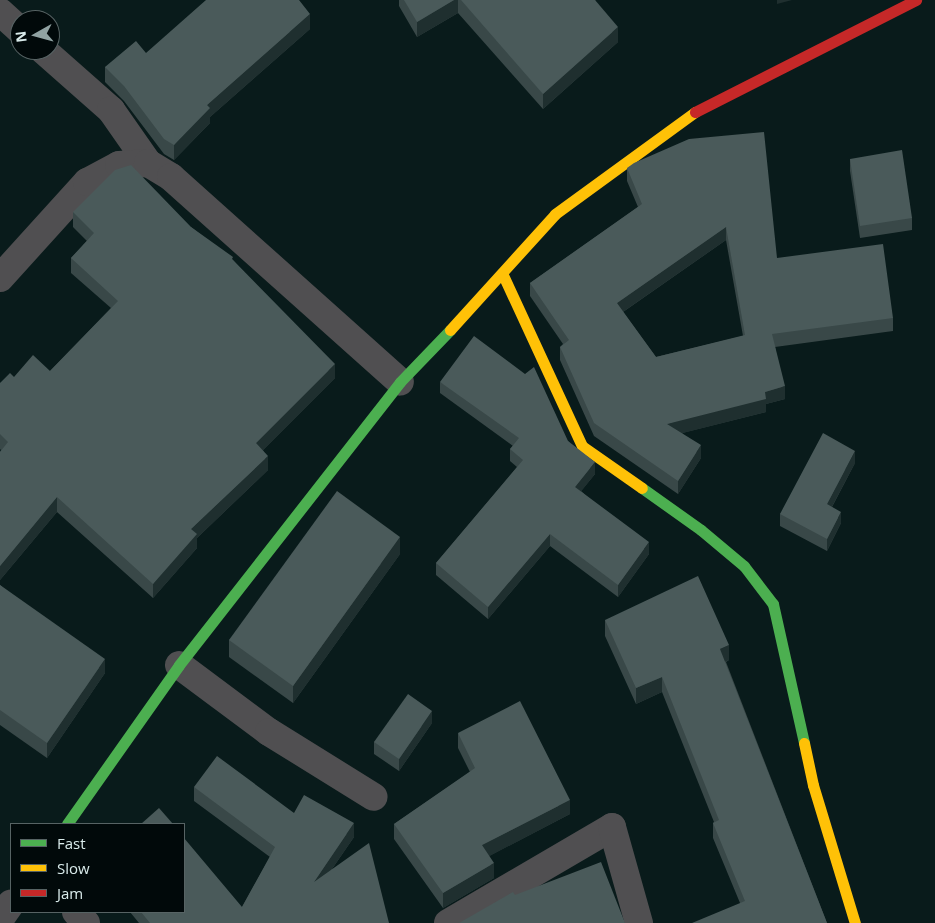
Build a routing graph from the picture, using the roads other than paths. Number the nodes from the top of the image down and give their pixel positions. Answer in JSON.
{"nodes":[{"id":1,"x":908,"y":1,"type":"edge"},
{"id":2,"x":0,"y":12,"type":"edge"},
{"id":3,"x":10,"y":21,"type":"edge"},
{"id":4,"x":54,"y":60,"type":"edge"},
{"id":5,"x":148,"y":163,"type":"junction"},
{"id":6,"x":503,"y":275,"type":"junction"},
{"id":7,"x":0,"y":278,"type":"edge"},
{"id":8,"x":400,"y":382,"type":"junction"},
{"id":9,"x":179,"y":665,"type":"junction"},
{"id":10,"x":374,"y":797,"type":"dead end"},
{"id":11,"x":68,"y":823,"type":"edge"},
{"id":12,"x":10,"y":904,"type":"edge"},
{"id":13,"x":77,"y":913,"type":"edge"},
{"id":14,"x":0,"y":919,"type":"edge"},
{"id":15,"x":86,"y":923,"type":"edge"},
{"id":16,"x":448,"y":923,"type":"edge"},
{"id":17,"x":639,"y":923,"type":"edge"},
{"id":18,"x":856,"y":923,"type":"edge"}],
"edges":[{"from":1,"to":6,"type":"street"},
{"from":2,"to":3,"type":"street"},
{"from":4,"to":5,"type":"street"},
{"from":5,"to":7,"type":"street"},
{"from":5,"to":8,"type":"street"},
{"from":6,"to":8,"type":"street"},
{"from":6,"to":18,"type":"street"},
{"from":8,"to":9,"type":"street"},
{"from":9,"to":10,"type":"street"},
{"from":9,"to":11,"type":"street"},
{"from":12,"to":14,"type":"street"},
{"from":13,"to":15,"type":"street"},
{"from":16,"to":17,"type":"street"}]}
